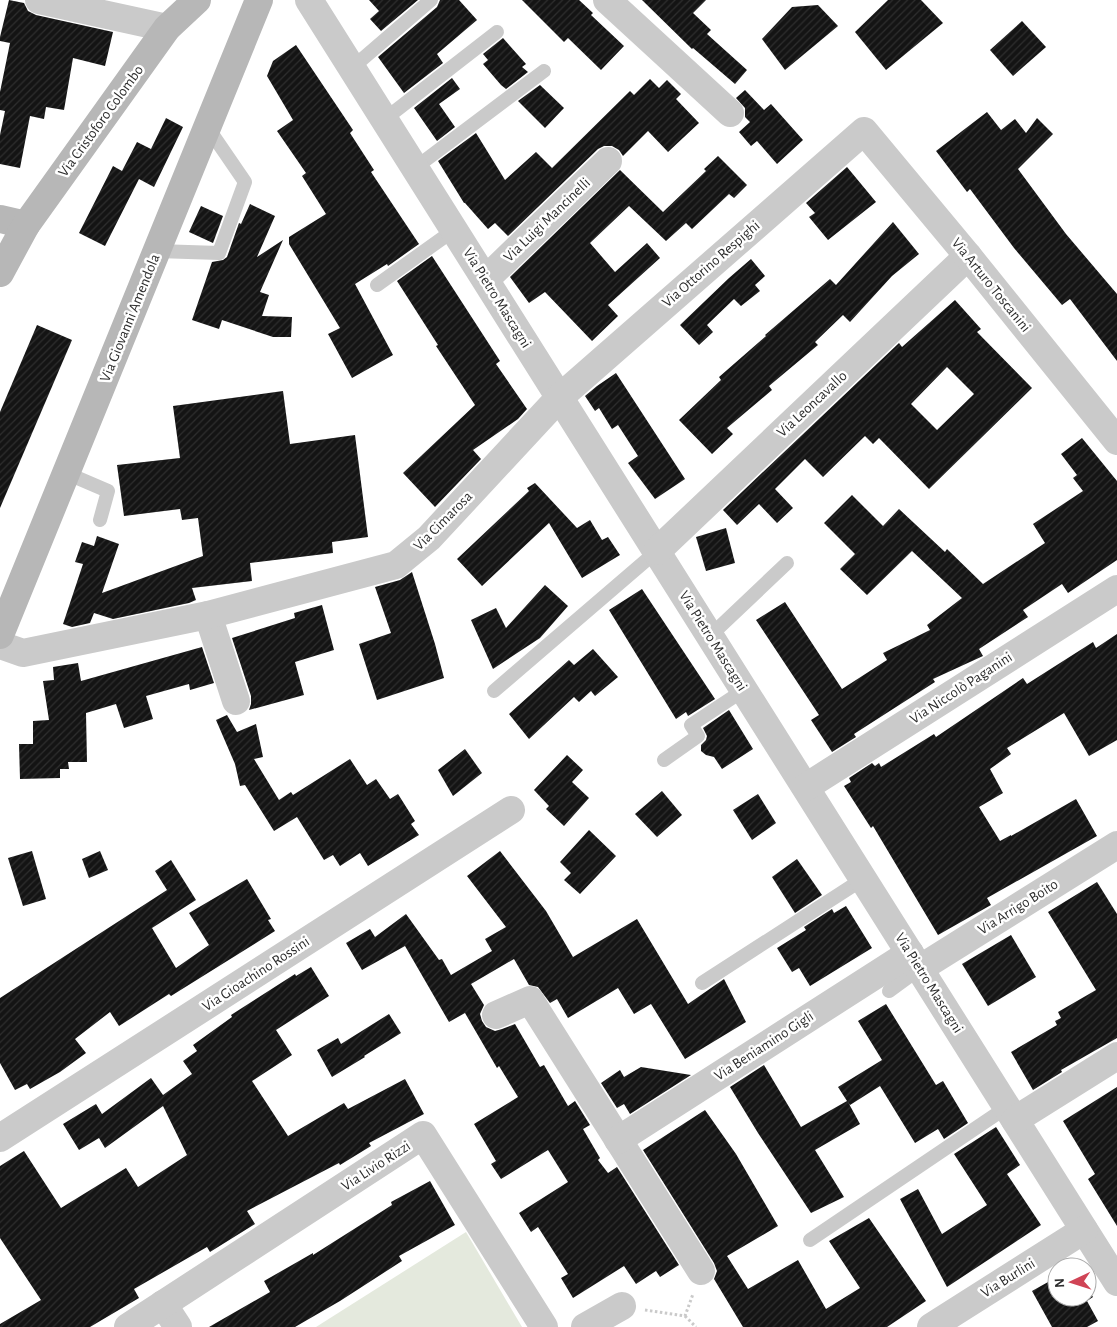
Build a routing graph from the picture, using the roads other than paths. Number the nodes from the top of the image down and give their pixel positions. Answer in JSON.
{"nodes":[{"id":1,"x":39,"y":0,"type":"edge"},
{"id":2,"x":197,"y":0,"type":"edge"},
{"id":3,"x":259,"y":0,"type":"edge"},
{"id":4,"x":309,"y":0,"type":"edge"},
{"id":5,"x":431,"y":0,"type":"edge"},
{"id":6,"x":607,"y":0,"type":"edge"},
{"id":7,"x":167,"y":28,"type":"junction"},
{"id":8,"x":497,"y":32,"type":"dead end"},
{"id":9,"x":352,"y":68,"type":"junction"},
{"id":10,"x":544,"y":71,"type":"dead end"},
{"id":11,"x":730,"y":113,"type":"dead end"},
{"id":12,"x":385,"y":119,"type":"junction"},
{"id":13,"x":208,"y":128,"type":"junction"},
{"id":14,"x":864,"y":131,"type":"joint"},
{"id":15,"x":608,"y":161,"type":"dead end"},
{"id":16,"x":415,"y":168,"type":"junction"},
{"id":17,"x":13,"y":222,"type":"edge"},
{"id":18,"x":454,"y":230,"type":"junction"},
{"id":19,"x":157,"y":251,"type":"junction"},
{"id":20,"x":968,"y":256,"type":"junction"},
{"id":21,"x":0,"y":273,"type":"edge"},
{"id":22,"x":486,"y":279,"type":"junction"},
{"id":23,"x":376,"y":285,"type":"dead end"},
{"id":24,"x":559,"y":398,"type":"junction"},
{"id":25,"x":1117,"y":441,"type":"edge"},
{"id":26,"x":66,"y":473,"type":"junction"},
{"id":27,"x":100,"y":520,"type":"dead end"},
{"id":28,"x":656,"y":551,"type":"junction"},
{"id":29,"x":787,"y":564,"type":"dead end"},
{"id":30,"x":1117,"y":589,"type":"edge"},
{"id":31,"x":208,"y":615,"type":"junction"},
{"id":32,"x":0,"y":635,"type":"edge"},
{"id":33,"x":710,"y":636,"type":"junction"},
{"id":34,"x":0,"y":645,"type":"edge"},
{"id":35,"x":744,"y":690,"type":"junction"},
{"id":36,"x":494,"y":691,"type":"dead end"},
{"id":37,"x":236,"y":702,"type":"dead end"},
{"id":38,"x":664,"y":760,"type":"dead end"},
{"id":39,"x":806,"y":787,"type":"junction"},
{"id":40,"x":511,"y":810,"type":"dead end"},
{"id":41,"x":1117,"y":845,"type":"edge"},
{"id":42,"x":863,"y":879,"type":"junction"},
{"id":43,"x":914,"y":961,"type":"junction"},
{"id":44,"x":702,"y":984,"type":"dead end"},
{"id":45,"x":889,"y":991,"type":"dead end"},
{"id":46,"x":496,"y":1015,"type":"dead end"},
{"id":47,"x":1117,"y":1056,"type":"edge"},
{"id":48,"x":1011,"y":1114,"type":"junction"},
{"id":49,"x":0,"y":1138,"type":"edge"},
{"id":50,"x":618,"y":1140,"type":"junction"},
{"id":51,"x":1084,"y":1230,"type":"junction"},
{"id":52,"x":810,"y":1240,"type":"dead end"},
{"id":53,"x":1109,"y":1253,"type":"edge"},
{"id":54,"x":701,"y":1271,"type":"road end"},
{"id":55,"x":1117,"y":1282,"type":"edge"},
{"id":56,"x":163,"y":1304,"type":"junction"},
{"id":57,"x":622,"y":1306,"type":"road end"},
{"id":58,"x":128,"y":1327,"type":"edge"},
{"id":59,"x":178,"y":1327,"type":"edge"},
{"id":60,"x":544,"y":1327,"type":"edge"},
{"id":61,"x":584,"y":1327,"type":"edge"},
{"id":62,"x":931,"y":1327,"type":"edge"}],
"edges":[{"from":1,"to":7,"type":"street"},
{"from":2,"to":7,"type":"main road","name":"Via Cristoforo Colombo"},
{"from":3,"to":13,"type":"main road","name":"Via Giovanni Amendola"},
{"from":4,"to":9,"type":"street","name":"Via Pietro Mascagni"},
{"from":5,"to":9,"type":"lane"},
{"from":6,"to":11,"type":"street"},
{"from":7,"to":17,"type":"main road","name":"Via Cristoforo Colombo"},
{"from":8,"to":12,"type":"lane"},
{"from":9,"to":12,"type":"street","name":"Via Pietro Mascagni"},
{"from":10,"to":16,"type":"lane"},
{"from":12,"to":16,"type":"street","name":"Via Pietro Mascagni"},
{"from":13,"to":19,"type":"main road","name":"Via Giovanni Amendola"},
{"from":13,"to":19,"type":"lane"},
{"from":14,"to":20,"type":"street","name":"Via Arturo Toscanini"},
{"from":14,"to":24,"type":"street","name":"Via Ottorino Respighi"},
{"from":15,"to":22,"type":"street","name":"Via Luigi Mancinelli"},
{"from":16,"to":18,"type":"street","name":"Via Pietro Mascagni"},
{"from":17,"to":21,"type":"main road","name":"Via Cristoforo Colombo"},
{"from":18,"to":22,"type":"street","name":"Via Pietro Mascagni"},
{"from":18,"to":23,"type":"lane"},
{"from":19,"to":26,"type":"main road","name":"Via Giovanni Amendola"},
{"from":20,"to":25,"type":"street","name":"Via Arturo Toscanini"},
{"from":20,"to":28,"type":"street","name":"Via Leoncavallo"},
{"from":22,"to":24,"type":"street","name":"Via Pietro Mascagni"},
{"from":24,"to":28,"type":"street","name":"Via Pietro Mascagni"},
{"from":24,"to":31,"type":"street","name":"Via Cimarosa"},
{"from":26,"to":27,"type":"lane"},
{"from":26,"to":32,"type":"main road","name":"Via Giovanni Amendola"},
{"from":28,"to":33,"type":"street","name":"Via Pietro Mascagni"},
{"from":28,"to":36,"type":"lane"},
{"from":29,"to":33,"type":"lane"},
{"from":30,"to":39,"type":"street","name":"Via Niccolò Paganini"},
{"from":31,"to":34,"type":"street","name":"Via Cimarosa"},
{"from":31,"to":37,"type":"street"},
{"from":33,"to":35,"type":"street","name":"Via Pietro Mascagni"},
{"from":35,"to":38,"type":"lane"},
{"from":35,"to":39,"type":"street","name":"Via Pietro Mascagni"},
{"from":39,"to":42,"type":"street","name":"Via Pietro Mascagni"},
{"from":40,"to":49,"type":"street","name":"Via Gioachino Rossini"},
{"from":41,"to":43,"type":"street","name":"Via Arrigo Boito"},
{"from":42,"to":43,"type":"street","name":"Via Pietro Mascagni"},
{"from":42,"to":44,"type":"lane"},
{"from":43,"to":45,"type":"lane"},
{"from":43,"to":48,"type":"street","name":"Via Pietro Mascagni"},
{"from":43,"to":50,"type":"street","name":"Via Beniamino Gigli"},
{"from":46,"to":50,"type":"street"},
{"from":47,"to":48,"type":"street"},
{"from":48,"to":51,"type":"street","name":"Via Pietro Mascagni"},
{"from":48,"to":52,"type":"lane"},
{"from":50,"to":54,"type":"street"},
{"from":51,"to":53,"type":"street","name":"Via Pietro Mascagni"},
{"from":51,"to":62,"type":"street","name":"Via Burlini"},
{"from":53,"to":55,"type":"street","name":"Via Pietro Mascagni"},
{"from":56,"to":58,"type":"street","name":"Via Livio Rizzi"},
{"from":56,"to":59,"type":"street"},
{"from":56,"to":60,"type":"street","name":"Via Livio Rizzi"},
{"from":57,"to":61,"type":"street"}]}
